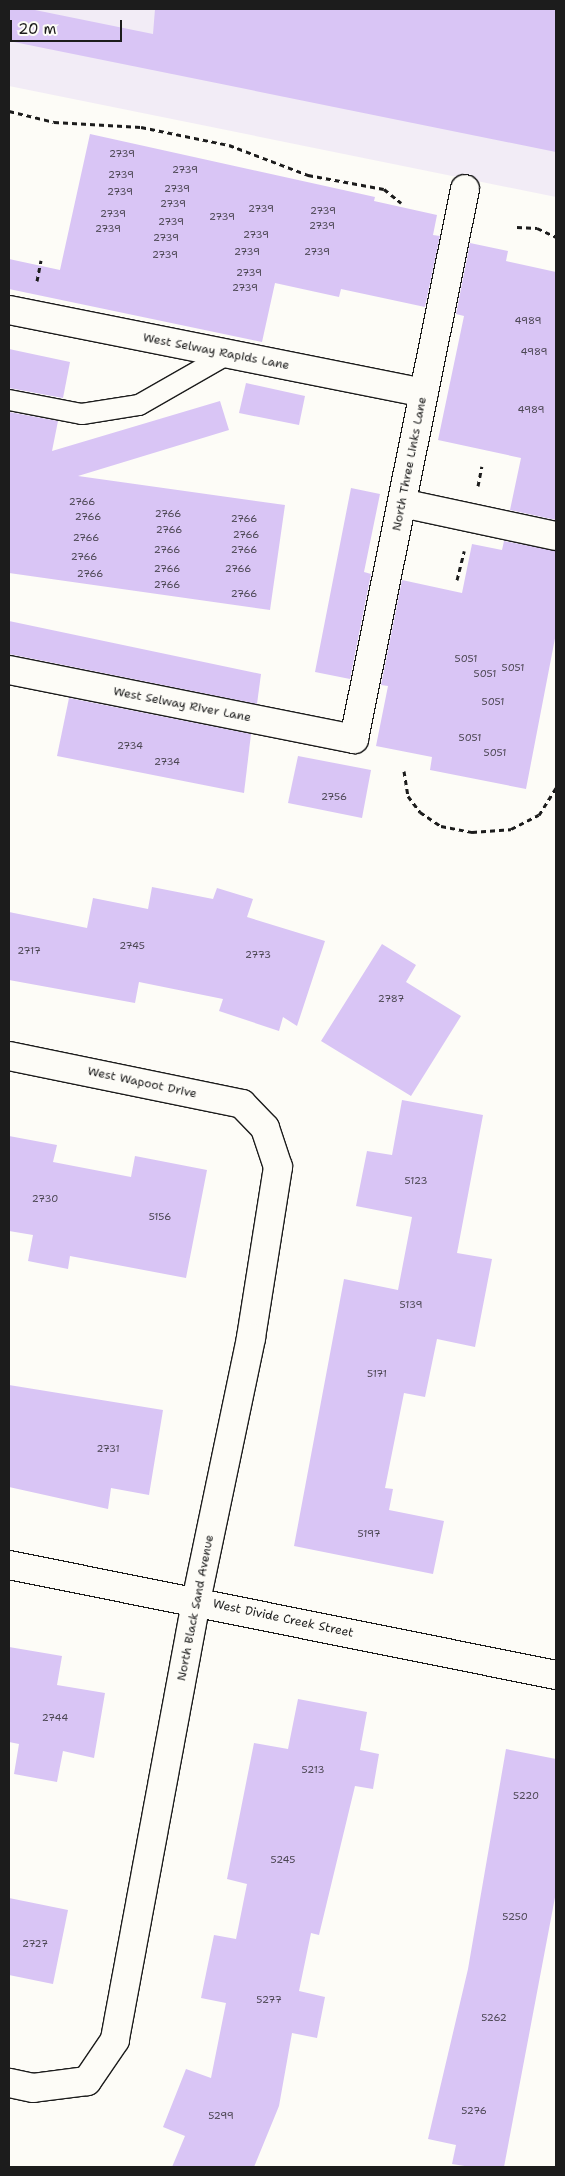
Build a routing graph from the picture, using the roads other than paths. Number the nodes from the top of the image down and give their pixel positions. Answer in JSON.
{"nodes":[{"id":1,"x":465,"y":189,"type":"dead end"},
{"id":2,"x":9,"y":310,"type":"edge"},
{"id":3,"x":228,"y":354,"type":"junction"},
{"id":4,"x":424,"y":393,"type":"junction"},
{"id":5,"x":9,"y":400,"type":"edge"},
{"id":6,"x":402,"y":503,"type":"junction"},
{"id":7,"x":556,"y":536,"type":"edge"},
{"id":8,"x":9,"y":670,"type":"edge"},
{"id":9,"x":354,"y":739,"type":"joint"},
{"id":10,"x":9,"y":1056,"type":"edge"},
{"id":11,"x":265,"y":1128,"type":"joint"},
{"id":12,"x":9,"y":1565,"type":"edge"},
{"id":13,"x":196,"y":1602,"type":"junction"},
{"id":14,"x":556,"y":1675,"type":"edge"},
{"id":15,"x":9,"y":2083,"type":"edge"}],
"edges":[{"from":1,"to":4,"type":"street","name":"North Three Links Lane"},
{"from":2,"to":3,"type":"street","name":"West Selway Rapids Lane"},
{"from":3,"to":4,"type":"street","name":"West Selway Rapids Lane"},
{"from":3,"to":5,"type":"lane"},
{"from":4,"to":6,"type":"street","name":"North Three Links Lane"},
{"from":6,"to":7,"type":"street"},
{"from":6,"to":9,"type":"street","name":"North Three Links Lane"},
{"from":8,"to":9,"type":"street","name":"West Selway River Lane"},
{"from":10,"to":11,"type":"street","name":"West Wapoot Drive"},
{"from":11,"to":13,"type":"street","name":"North Black Sand Avenue"},
{"from":12,"to":13,"type":"street","name":"West Divide Creek Street"},
{"from":13,"to":14,"type":"street","name":"West Divide Creek Street"},
{"from":13,"to":15,"type":"street","name":"North Black Sand Avenue"}]}
